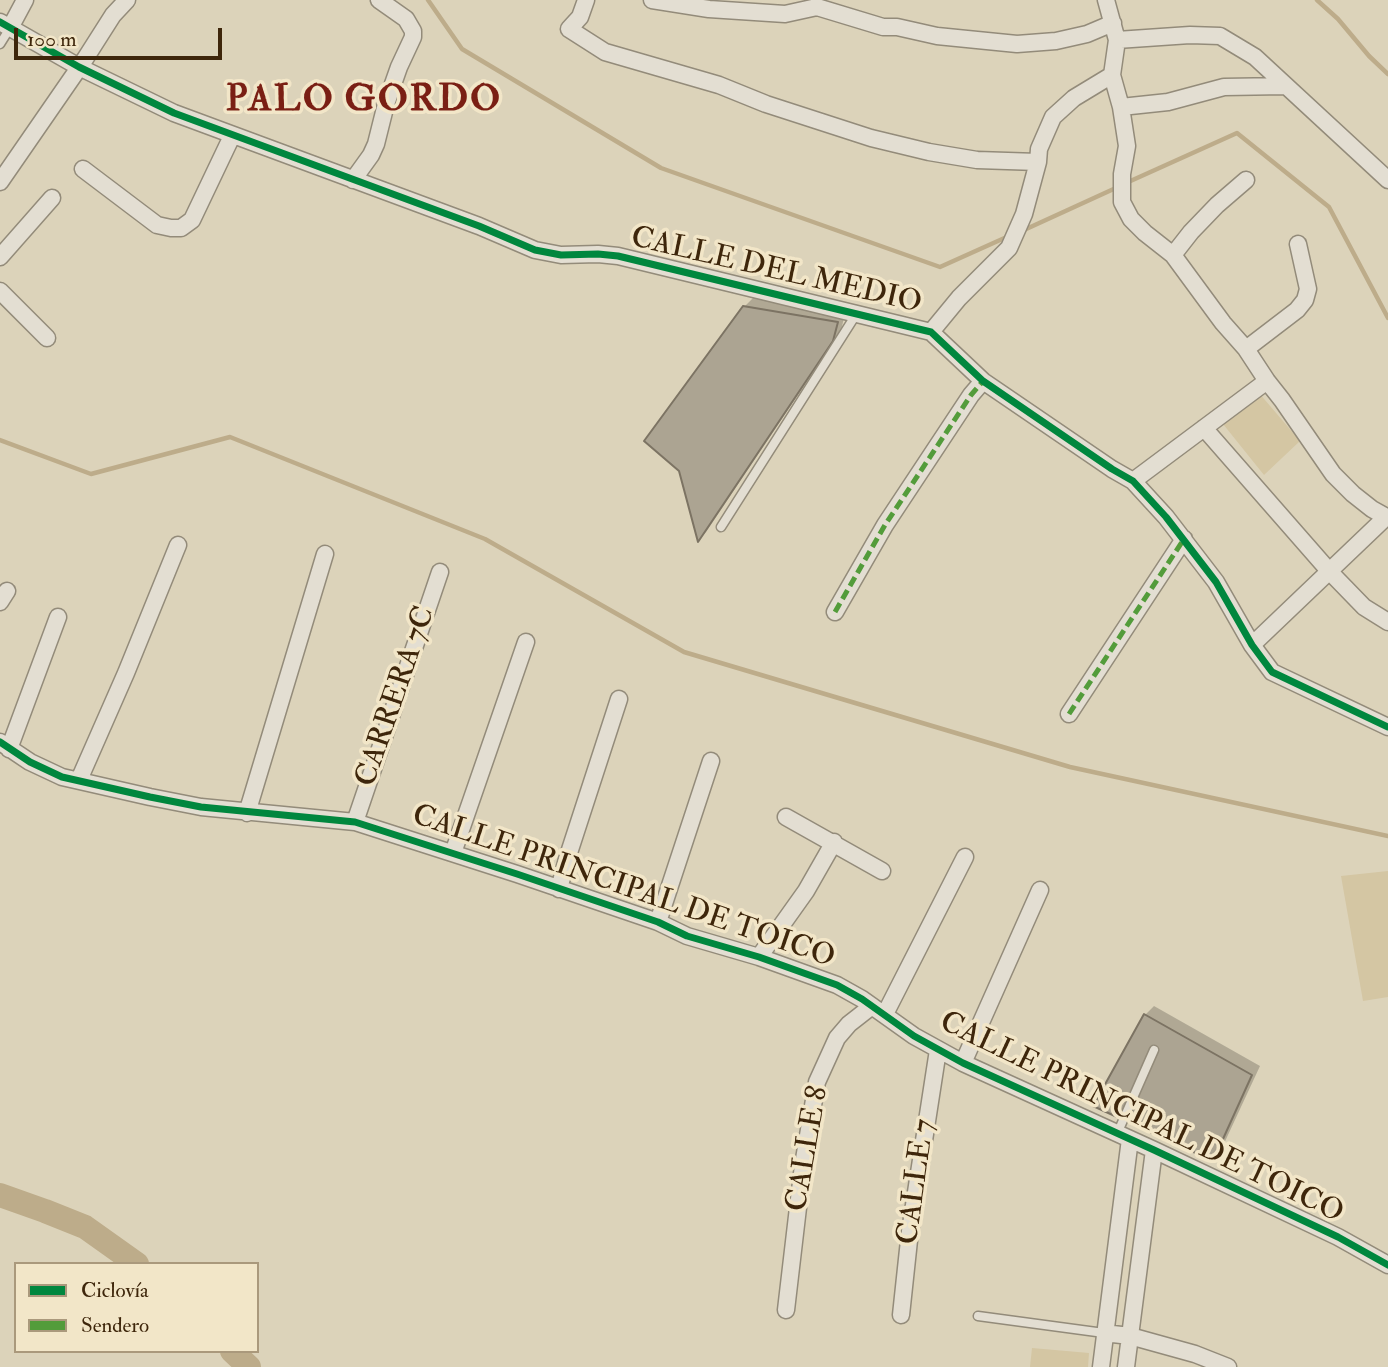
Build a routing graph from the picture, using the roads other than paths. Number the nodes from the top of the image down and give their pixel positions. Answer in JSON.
{"nodes":[{"id":1,"x":25,"y":0,"type":"edge"},
{"id":2,"x":127,"y":0,"type":"edge"},
{"id":3,"x":379,"y":0,"type":"edge"},
{"id":4,"x":586,"y":0,"type":"edge"},
{"id":5,"x":652,"y":0,"type":"edge"},
{"id":6,"x":1106,"y":0,"type":"edge"},
{"id":7,"x":1113,"y":23,"type":"junction"},
{"id":8,"x":5,"y":25,"type":"edge"},
{"id":9,"x":1117,"y":40,"type":"junction"},
{"id":10,"x":0,"y":44,"type":"edge"},
{"id":11,"x":79,"y":67,"type":"junction"},
{"id":12,"x":1112,"y":75,"type":"junction"},
{"id":13,"x":1285,"y":86,"type":"junction"},
{"id":14,"x":1121,"y":107,"type":"junction"},
{"id":15,"x":232,"y":136,"type":"junction"},
{"id":16,"x":1038,"y":162,"type":"junction"},
{"id":17,"x":83,"y":169,"type":"dead end"},
{"id":18,"x":353,"y":180,"type":"junction"},
{"id":19,"x":1246,"y":180,"type":"dead end"},
{"id":20,"x":1388,"y":180,"type":"edge"},
{"id":21,"x":0,"y":182,"type":"edge"},
{"id":22,"x":52,"y":198,"type":"dead end"},
{"id":23,"x":1298,"y":244,"type":"dead end"},
{"id":24,"x":1173,"y":255,"type":"junction"},
{"id":25,"x":0,"y":257,"type":"edge"},
{"id":26,"x":0,"y":291,"type":"edge"},
{"id":27,"x":857,"y":313,"type":"junction"},
{"id":28,"x":931,"y":332,"type":"junction"},
{"id":29,"x":47,"y":338,"type":"dead end"},
{"id":30,"x":1246,"y":349,"type":"junction"},
{"id":31,"x":983,"y":381,"type":"junction"},
{"id":32,"x":1267,"y":381,"type":"junction"},
{"id":33,"x":1203,"y":428,"type":"junction"},
{"id":34,"x":1133,"y":481,"type":"junction"},
{"id":35,"x":1387,"y":518,"type":"edge"},
{"id":36,"x":721,"y":527,"type":"dead end"},
{"id":37,"x":1184,"y":539,"type":"junction"},
{"id":38,"x":178,"y":545,"type":"dead end"},
{"id":39,"x":326,"y":554,"type":"dead end"},
{"id":40,"x":440,"y":572,"type":"dead end"},
{"id":41,"x":1331,"y":572,"type":"junction"},
{"id":42,"x":835,"y":612,"type":"dead end"},
{"id":43,"x":58,"y":617,"type":"dead end"},
{"id":44,"x":1388,"y":622,"type":"edge"},
{"id":45,"x":526,"y":642,"type":"dead end"},
{"id":46,"x":1252,"y":645,"type":"junction"},
{"id":47,"x":620,"y":699,"type":"dead end"},
{"id":48,"x":1069,"y":714,"type":"dead end"},
{"id":49,"x":1388,"y":727,"type":"edge"},
{"id":50,"x":5,"y":746,"type":"edge"},
{"id":51,"x":711,"y":761,"type":"dead end"},
{"id":52,"x":79,"y":780,"type":"junction"},
{"id":53,"x":247,"y":813,"type":"junction"},
{"id":54,"x":786,"y":817,"type":"dead end"},
{"id":55,"x":355,"y":822,"type":"junction"},
{"id":56,"x":834,"y":842,"type":"junction"},
{"id":57,"x":453,"y":853,"type":"junction"},
{"id":58,"x":965,"y":857,"type":"dead end"},
{"id":59,"x":882,"y":871,"type":"dead end"},
{"id":60,"x":559,"y":889,"type":"junction"},
{"id":61,"x":1040,"y":890,"type":"dead end"},
{"id":62,"x":658,"y":922,"type":"junction"},
{"id":63,"x":759,"y":957,"type":"junction"},
{"id":64,"x":879,"y":1010,"type":"junction"},
{"id":65,"x":938,"y":1050,"type":"junction"},
{"id":66,"x":1154,"y":1050,"type":"dead end"},
{"id":67,"x":963,"y":1063,"type":"junction"},
{"id":68,"x":1124,"y":1137,"type":"junction"},
{"id":69,"x":1154,"y":1150,"type":"junction"},
{"id":70,"x":1388,"y":1265,"type":"edge"},
{"id":71,"x":786,"y":1310,"type":"dead end"},
{"id":72,"x":901,"y":1315,"type":"dead end"},
{"id":73,"x":978,"y":1316,"type":"dead end"},
{"id":74,"x":1104,"y":1333,"type":"junction"},
{"id":75,"x":1130,"y":1336,"type":"junction"},
{"id":76,"x":1101,"y":1367,"type":"edge"},
{"id":77,"x":1126,"y":1367,"type":"edge"},
{"id":78,"x":1228,"y":1367,"type":"edge"}],
"edges":[{"from":1,"to":8,"type":"street"},
{"from":2,"to":11,"type":"street"},
{"from":3,"to":18,"type":"street"},
{"from":4,"to":16,"type":"street"},
{"from":5,"to":7,"type":"street"},
{"from":6,"to":7,"type":"street"},
{"from":7,"to":9,"type":"street"},
{"from":8,"to":10,"type":"lane"},
{"from":8,"to":11,"type":"street","name":"CALLE DEL MEDIO"},
{"from":9,"to":12,"type":"street"},
{"from":9,"to":13,"type":"street"},
{"from":11,"to":15,"type":"street","name":"CALLE DEL MEDIO"},
{"from":11,"to":21,"type":"street"},
{"from":12,"to":14,"type":"street"},
{"from":12,"to":16,"type":"street"},
{"from":13,"to":14,"type":"street"},
{"from":13,"to":20,"type":"street"},
{"from":14,"to":24,"type":"street"},
{"from":15,"to":17,"type":"street"},
{"from":15,"to":18,"type":"street","name":"CALLE DEL MEDIO"},
{"from":16,"to":28,"type":"street"},
{"from":18,"to":27,"type":"street","name":"CALLE DEL MEDIO"},
{"from":19,"to":24,"type":"street"},
{"from":22,"to":25,"type":"street"},
{"from":23,"to":30,"type":"street"},
{"from":24,"to":30,"type":"street"},
{"from":26,"to":29,"type":"street"},
{"from":27,"to":28,"type":"street","name":"CALLE DEL MEDIO"},
{"from":27,"to":36,"type":"lane"},
{"from":28,"to":31,"type":"street","name":"CALLE DEL MEDIO"},
{"from":30,"to":32,"type":"street"},
{"from":31,"to":34,"type":"street","name":"CALLE DEL MEDIO"},
{"from":31,"to":42,"type":"street"},
{"from":32,"to":33,"type":"street"},
{"from":32,"to":35,"type":"street"},
{"from":33,"to":34,"type":"street"},
{"from":33,"to":41,"type":"street"},
{"from":34,"to":37,"type":"street","name":"CALLE DEL MEDIO"},
{"from":35,"to":41,"type":"street"},
{"from":37,"to":46,"type":"street","name":"CALLE DEL MEDIO"},
{"from":37,"to":48,"type":"street"},
{"from":38,"to":52,"type":"street"},
{"from":39,"to":53,"type":"street"},
{"from":40,"to":55,"type":"street","name":"CARRERA 7C"},
{"from":41,"to":44,"type":"street"},
{"from":41,"to":46,"type":"street"},
{"from":43,"to":50,"type":"street"},
{"from":45,"to":57,"type":"street"},
{"from":46,"to":49,"type":"street","name":"CALLE DEL MEDIO"},
{"from":47,"to":60,"type":"street"},
{"from":50,"to":52,"type":"street","name":"CALLE PRINCIPAL DE TOICO"},
{"from":51,"to":62,"type":"street"},
{"from":52,"to":53,"type":"street","name":"CALLE PRINCIPAL DE TOICO"},
{"from":53,"to":55,"type":"street","name":"CALLE PRINCIPAL DE TOICO"},
{"from":54,"to":56,"type":"street"},
{"from":55,"to":57,"type":"street","name":"CALLE PRINCIPAL DE TOICO"},
{"from":56,"to":59,"type":"street"},
{"from":56,"to":63,"type":"street"},
{"from":57,"to":60,"type":"street","name":"CALLE PRINCIPAL DE TOICO"},
{"from":58,"to":64,"type":"street","name":"CALLE 8"},
{"from":60,"to":62,"type":"street","name":"CALLE PRINCIPAL DE TOICO"},
{"from":61,"to":67,"type":"street"},
{"from":62,"to":63,"type":"street","name":"CALLE PRINCIPAL DE TOICO"},
{"from":63,"to":64,"type":"street","name":"CALLE PRINCIPAL DE TOICO"},
{"from":64,"to":65,"type":"street","name":"CALLE PRINCIPAL DE TOICO"},
{"from":64,"to":71,"type":"street","name":"CALLE 8"},
{"from":65,"to":67,"type":"street","name":"CALLE PRINCIPAL DE TOICO"},
{"from":65,"to":72,"type":"street","name":"CALLE 7"},
{"from":66,"to":68,"type":"lane"},
{"from":67,"to":68,"type":"street","name":"CALLE PRINCIPAL DE TOICO"},
{"from":68,"to":69,"type":"street","name":"CALLE PRINCIPAL DE TOICO"},
{"from":68,"to":74,"type":"street"},
{"from":69,"to":70,"type":"street","name":"CALLE PRINCIPAL DE TOICO"},
{"from":69,"to":75,"type":"street"},
{"from":73,"to":74,"type":"lane"},
{"from":74,"to":75,"type":"street"},
{"from":74,"to":76,"type":"street"},
{"from":75,"to":77,"type":"street"},
{"from":75,"to":78,"type":"street"}]}
